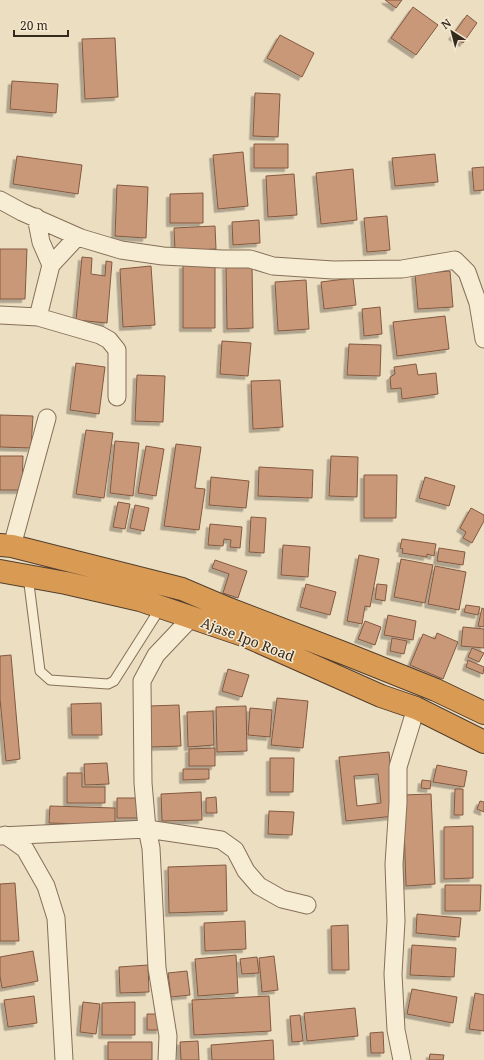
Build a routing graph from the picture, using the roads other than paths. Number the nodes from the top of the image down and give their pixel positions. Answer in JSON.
{"nodes":[{"id":1,"x":0,"y":200,"type":"edge"},
{"id":2,"x":36,"y":218,"type":"junction"},
{"id":3,"x":77,"y":237,"type":"junction"},
{"id":4,"x":51,"y":265,"type":"junction"},
{"id":5,"x":0,"y":315,"type":"edge"},
{"id":6,"x":38,"y":317,"type":"junction"},
{"id":7,"x":484,"y":339,"type":"edge"},
{"id":8,"x":117,"y":397,"type":"dead end"},
{"id":9,"x":48,"y":418,"type":"dead end"},
{"id":10,"x":6,"y":545,"type":"edge"},
{"id":11,"x":0,"y":571,"type":"edge"},
{"id":12,"x":28,"y":576,"type":"junction"},
{"id":13,"x":161,"y":607,"type":"junction"},
{"id":14,"x":192,"y":617,"type":"junction"},
{"id":15,"x":416,"y":708,"type":"junction"},
{"id":16,"x":484,"y":713,"type":"edge"},
{"id":17,"x":484,"y":742,"type":"edge"},
{"id":18,"x":147,"y":829,"type":"junction"},
{"id":19,"x":3,"y":833,"type":"edge"},
{"id":20,"x":307,"y":905,"type":"dead end"},
{"id":21,"x":64,"y":1060,"type":"edge"},
{"id":22,"x":167,"y":1060,"type":"edge"},
{"id":23,"x":402,"y":1060,"type":"edge"}],
"edges":[{"from":1,"to":2,"type":"street"},
{"from":2,"to":3,"type":"street"},
{"from":2,"to":4,"type":"street"},
{"from":3,"to":4,"type":"street"},
{"from":3,"to":7,"type":"street"},
{"from":4,"to":6,"type":"street"},
{"from":5,"to":6,"type":"street"},
{"from":6,"to":8,"type":"street"},
{"from":9,"to":10,"type":"street"},
{"from":10,"to":16,"type":"highway","name":"Ajase Ipo Road"},
{"from":11,"to":12,"type":"highway","name":"Ajase Ipo Road"},
{"from":12,"to":13,"type":"highway","name":"Ajase Ipo Road"},
{"from":12,"to":13,"type":"lane"},
{"from":13,"to":14,"type":"highway","name":"Ajase Ipo Road"},
{"from":14,"to":15,"type":"highway","name":"Ajase Ipo Road"},
{"from":14,"to":18,"type":"street"},
{"from":15,"to":17,"type":"highway","name":"Ajase Ipo Road"},
{"from":15,"to":23,"type":"street"},
{"from":18,"to":19,"type":"street"},
{"from":18,"to":20,"type":"street"},
{"from":18,"to":22,"type":"street"},
{"from":19,"to":21,"type":"street"}]}
